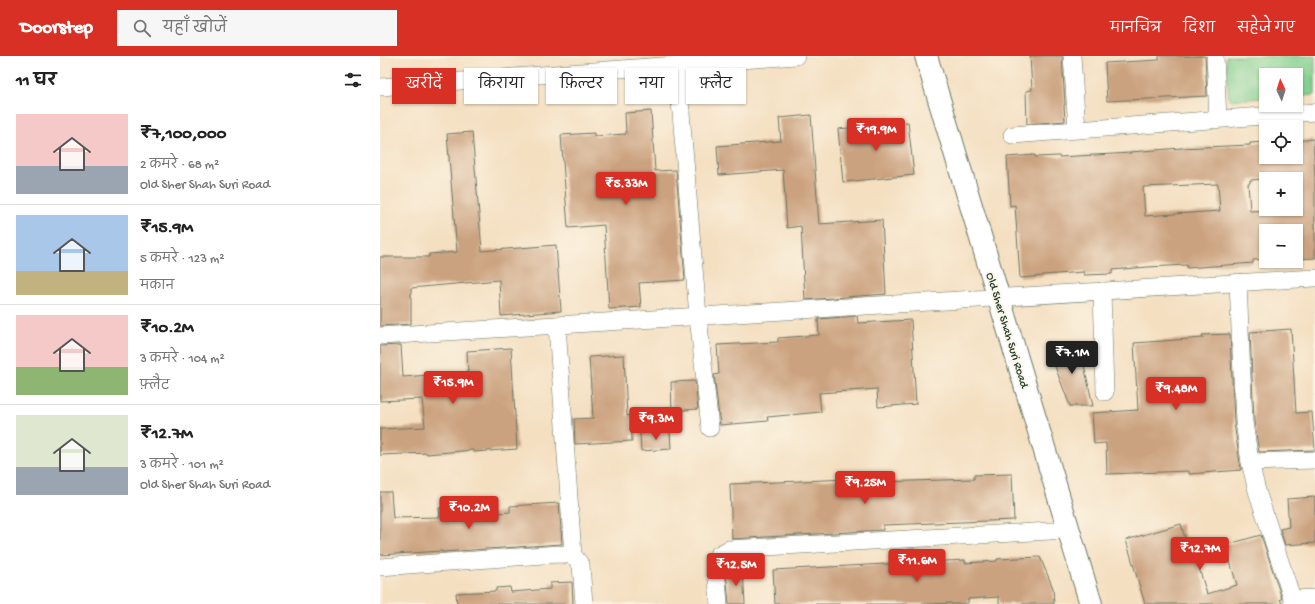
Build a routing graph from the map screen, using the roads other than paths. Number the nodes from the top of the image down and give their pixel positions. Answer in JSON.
{"nodes":[{"id":1,"x":796,"y":56,"type":"edge"},
{"id":2,"x":926,"y":56,"type":"edge"},
{"id":3,"x":1072,"y":56,"type":"edge"},
{"id":4,"x":1214,"y":56,"type":"edge"},
{"id":5,"x":677,"y":65,"type":"junction"},
{"id":6,"x":380,"y":87,"type":"edge"},
{"id":7,"x":1315,"y":112,"type":"edge"},
{"id":8,"x":1218,"y":119,"type":"junction"},
{"id":9,"x":1077,"y":129,"type":"junction"},
{"id":10,"x":1012,"y":135,"type":"dead end"},
{"id":11,"x":1315,"y":278,"type":"edge"},
{"id":12,"x":1238,"y":282,"type":"junction"},
{"id":13,"x":1102,"y":291,"type":"junction"},
{"id":14,"x":998,"y":297,"type":"junction"},
{"id":15,"x":698,"y":316,"type":"junction"},
{"id":16,"x":557,"y":325,"type":"junction"},
{"id":17,"x":380,"y":336,"type":"edge"},
{"id":18,"x":1105,"y":392,"type":"dead end"},
{"id":19,"x":710,"y":428,"type":"dead end"},
{"id":20,"x":1315,"y":460,"type":"edge"},
{"id":21,"x":1250,"y":462,"type":"junction"},
{"id":22,"x":1068,"y":530,"type":"junction"},
{"id":23,"x":573,"y":555,"type":"junction"},
{"id":24,"x":380,"y":567,"type":"edge"},
{"id":25,"x":1315,"y":598,"type":"edge"},
{"id":26,"x":1293,"y":602,"type":"edge"},
{"id":27,"x":584,"y":604,"type":"edge"},
{"id":28,"x":719,"y":604,"type":"edge"},
{"id":29,"x":1091,"y":604,"type":"edge"}],
"edges":[{"from":1,"to":5,"type":"street"},
{"from":2,"to":14,"type":"street","name":"Old Sher Shah Suri Road"},
{"from":3,"to":9,"type":"street"},
{"from":4,"to":8,"type":"street"},
{"from":5,"to":6,"type":"street"},
{"from":5,"to":15,"type":"street"},
{"from":7,"to":8,"type":"street"},
{"from":8,"to":9,"type":"street"},
{"from":9,"to":10,"type":"street"},
{"from":11,"to":12,"type":"street"},
{"from":12,"to":13,"type":"street"},
{"from":12,"to":21,"type":"street"},
{"from":13,"to":14,"type":"street"},
{"from":13,"to":18,"type":"street"},
{"from":14,"to":15,"type":"street"},
{"from":14,"to":22,"type":"street","name":"Old Sher Shah Suri Road"},
{"from":15,"to":16,"type":"street"},
{"from":15,"to":19,"type":"street"},
{"from":16,"to":17,"type":"street"},
{"from":16,"to":23,"type":"street"},
{"from":20,"to":21,"type":"street"},
{"from":21,"to":26,"type":"street"},
{"from":22,"to":28,"type":"street"},
{"from":22,"to":29,"type":"street","name":"Old Sher Shah Suri Road"},
{"from":23,"to":24,"type":"street"},
{"from":23,"to":27,"type":"street"},
{"from":25,"to":26,"type":"street"}]}
